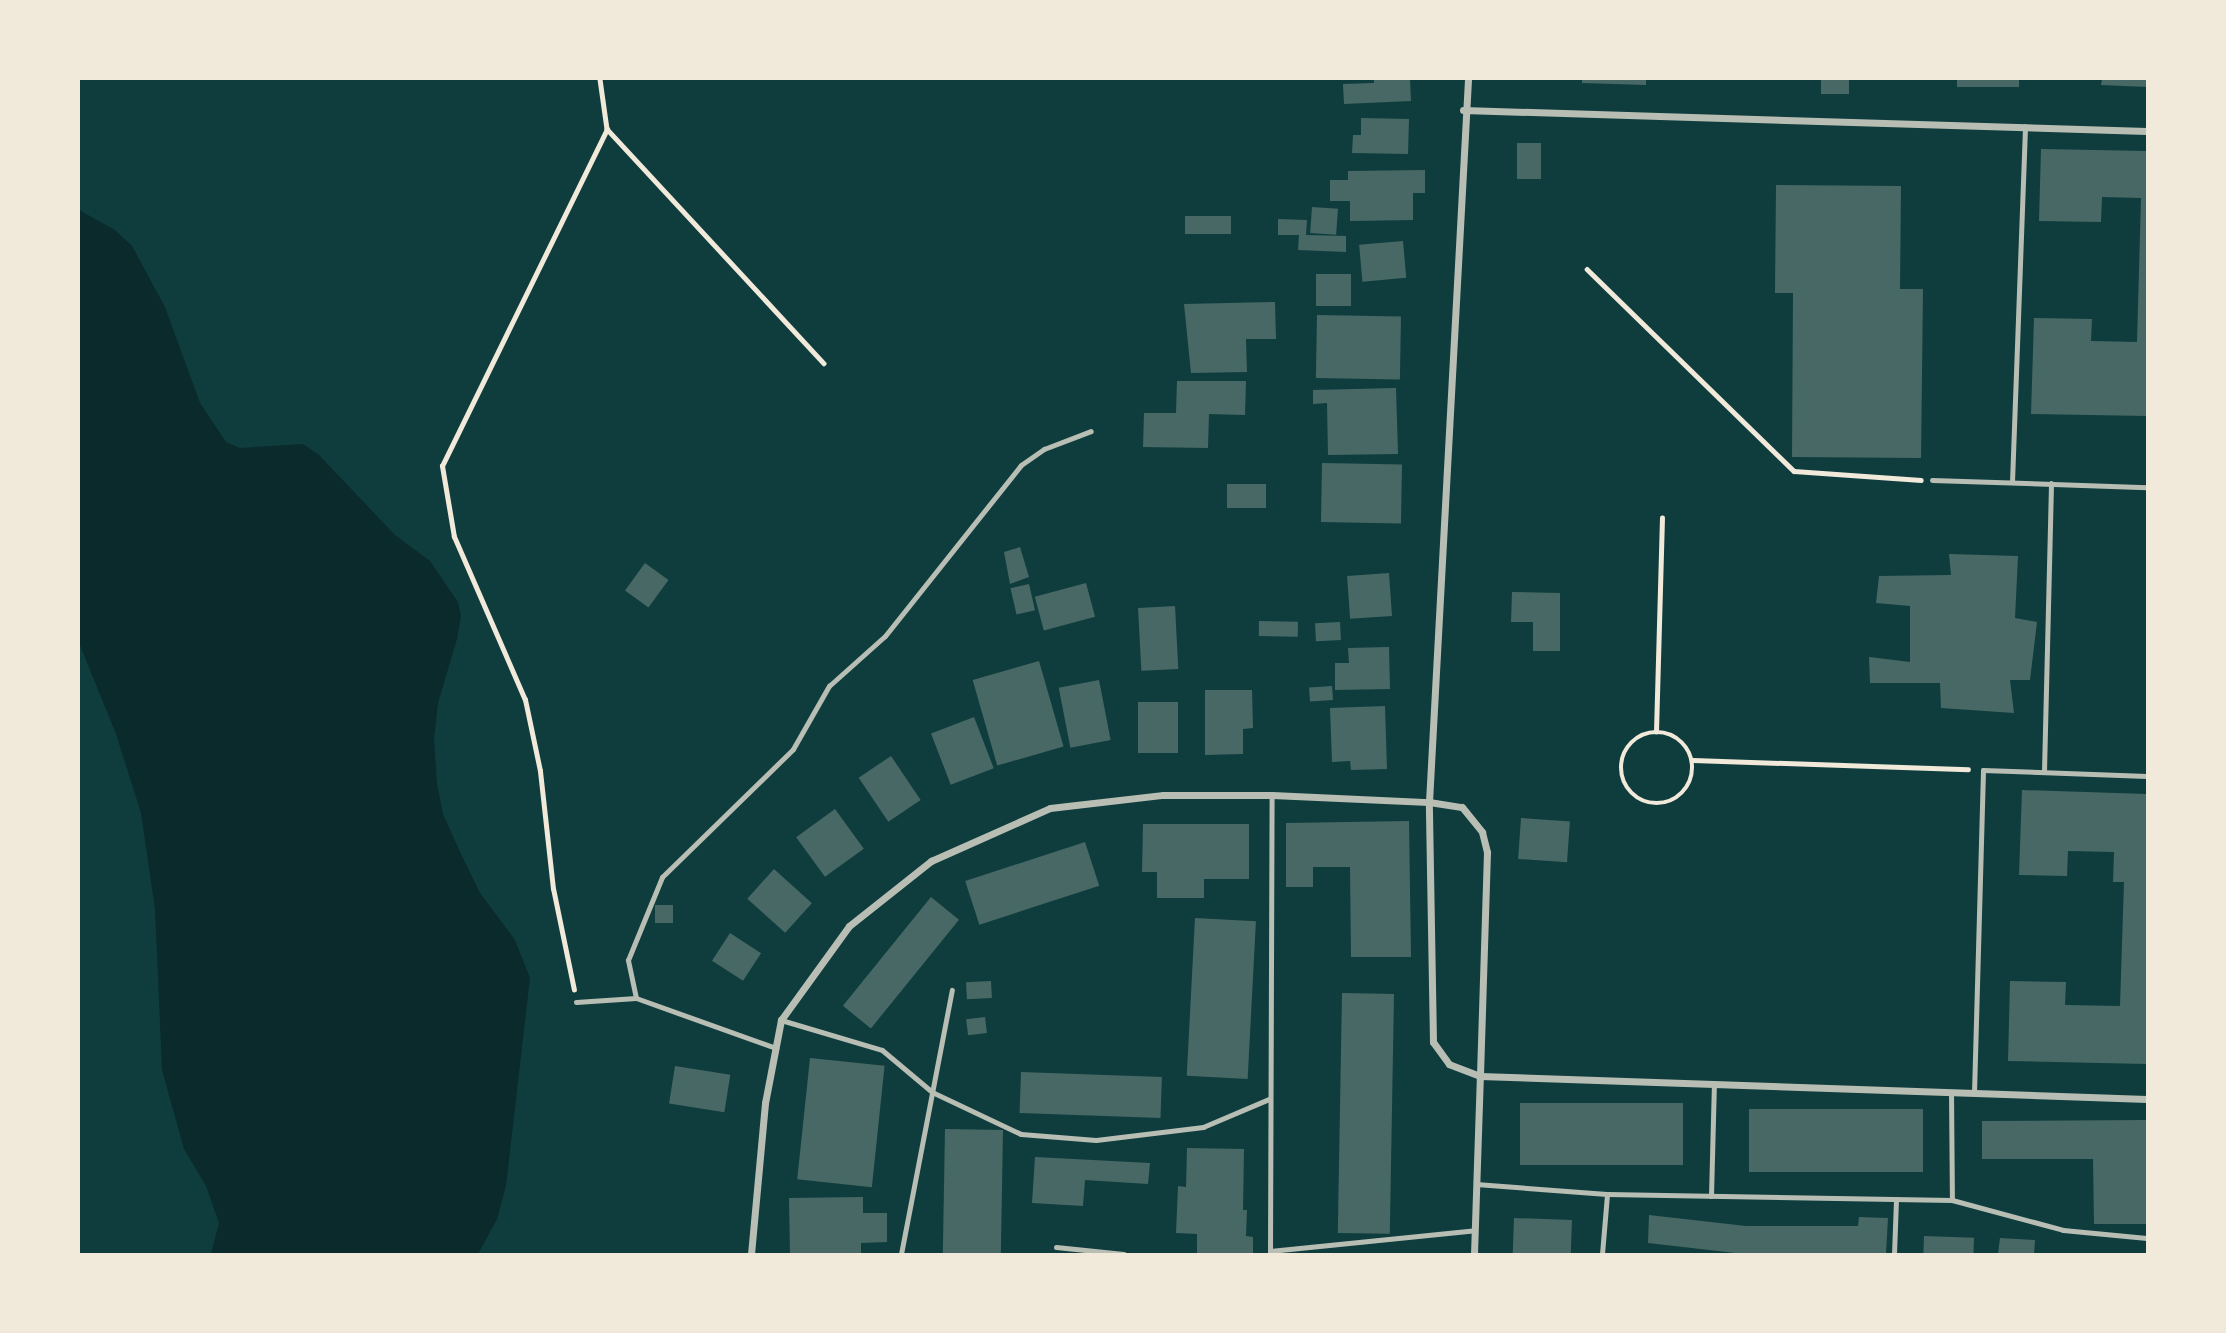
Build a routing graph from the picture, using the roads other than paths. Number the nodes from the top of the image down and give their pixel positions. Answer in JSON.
{"nodes":[{"id":1,"x":1468,"y":79,"type":"edge"},
{"id":2,"x":1463,"y":110,"type":"junction"},
{"id":3,"x":2025,"y":126,"type":"junction"},
{"id":4,"x":2147,"y":131,"type":"edge"},
{"id":5,"x":1091,"y":430,"type":"dead end"},
{"id":6,"x":1932,"y":480,"type":"road end"},
{"id":7,"x":2012,"y":482,"type":"junction"},
{"id":8,"x":2051,"y":483,"type":"junction"},
{"id":9,"x":2147,"y":487,"type":"edge"},
{"id":10,"x":2044,"y":771,"type":"junction"},
{"id":11,"x":2147,"y":776,"type":"edge"},
{"id":12,"x":1272,"y":795,"type":"junction"},
{"id":13,"x":1429,"y":802,"type":"junction"},
{"id":14,"x":951,"y":990,"type":"dead end"},
{"id":15,"x":636,"y":998,"type":"junction"},
{"id":16,"x":576,"y":1002,"type":"road end"},
{"id":17,"x":781,"y":1020,"type":"junction"},
{"id":18,"x":776,"y":1048,"type":"junction"},
{"id":19,"x":1480,"y":1076,"type":"junction"},
{"id":20,"x":1714,"y":1084,"type":"junction"},
{"id":21,"x":932,"y":1092,"type":"junction"},
{"id":22,"x":1951,"y":1092,"type":"junction"},
{"id":23,"x":1974,"y":1093,"type":"junction"},
{"id":24,"x":1269,"y":1099,"type":"junction"},
{"id":25,"x":2147,"y":1099,"type":"edge"},
{"id":26,"x":1476,"y":1184,"type":"junction"},
{"id":27,"x":1606,"y":1194,"type":"junction"},
{"id":28,"x":1711,"y":1196,"type":"junction"},
{"id":29,"x":1896,"y":1199,"type":"junction"},
{"id":30,"x":1952,"y":1200,"type":"junction"},
{"id":31,"x":1475,"y":1230,"type":"junction"},
{"id":32,"x":2147,"y":1238,"type":"edge"},
{"id":33,"x":1056,"y":1247,"type":"dead end"},
{"id":34,"x":1270,"y":1253,"type":"edge"},
{"id":35,"x":751,"y":1254,"type":"edge"},
{"id":36,"x":901,"y":1254,"type":"edge"},
{"id":37,"x":1124,"y":1254,"type":"edge"},
{"id":38,"x":1474,"y":1254,"type":"edge"},
{"id":39,"x":1602,"y":1254,"type":"edge"},
{"id":40,"x":1894,"y":1254,"type":"edge"}],
"edges":[{"from":1,"to":2,"type":"street"},
{"from":2,"to":3,"type":"street"},
{"from":2,"to":13,"type":"street"},
{"from":3,"to":4,"type":"street"},
{"from":3,"to":7,"type":"lane"},
{"from":5,"to":15,"type":"lane"},
{"from":6,"to":7,"type":"lane"},
{"from":7,"to":8,"type":"lane"},
{"from":8,"to":9,"type":"lane"},
{"from":8,"to":10,"type":"lane"},
{"from":10,"to":11,"type":"lane"},
{"from":10,"to":23,"type":"lane"},
{"from":12,"to":13,"type":"street"},
{"from":12,"to":17,"type":"street"},
{"from":12,"to":24,"type":"lane"},
{"from":13,"to":19,"type":"street"},
{"from":13,"to":19,"type":"street"},
{"from":14,"to":21,"type":"lane"},
{"from":15,"to":16,"type":"lane"},
{"from":15,"to":18,"type":"lane"},
{"from":17,"to":18,"type":"street"},
{"from":17,"to":21,"type":"lane"},
{"from":18,"to":35,"type":"street"},
{"from":19,"to":20,"type":"street"},
{"from":19,"to":26,"type":"street"},
{"from":20,"to":22,"type":"street"},
{"from":20,"to":28,"type":"lane"},
{"from":21,"to":24,"type":"lane"},
{"from":21,"to":36,"type":"lane"},
{"from":22,"to":23,"type":"street"},
{"from":22,"to":30,"type":"lane"},
{"from":23,"to":25,"type":"street"},
{"from":24,"to":34,"type":"lane"},
{"from":26,"to":27,"type":"lane"},
{"from":26,"to":31,"type":"street"},
{"from":27,"to":28,"type":"lane"},
{"from":27,"to":39,"type":"lane"},
{"from":28,"to":29,"type":"lane"},
{"from":29,"to":30,"type":"lane"},
{"from":29,"to":40,"type":"lane"},
{"from":30,"to":32,"type":"lane"},
{"from":31,"to":34,"type":"lane"},
{"from":31,"to":38,"type":"street"},
{"from":33,"to":37,"type":"lane"}]}
